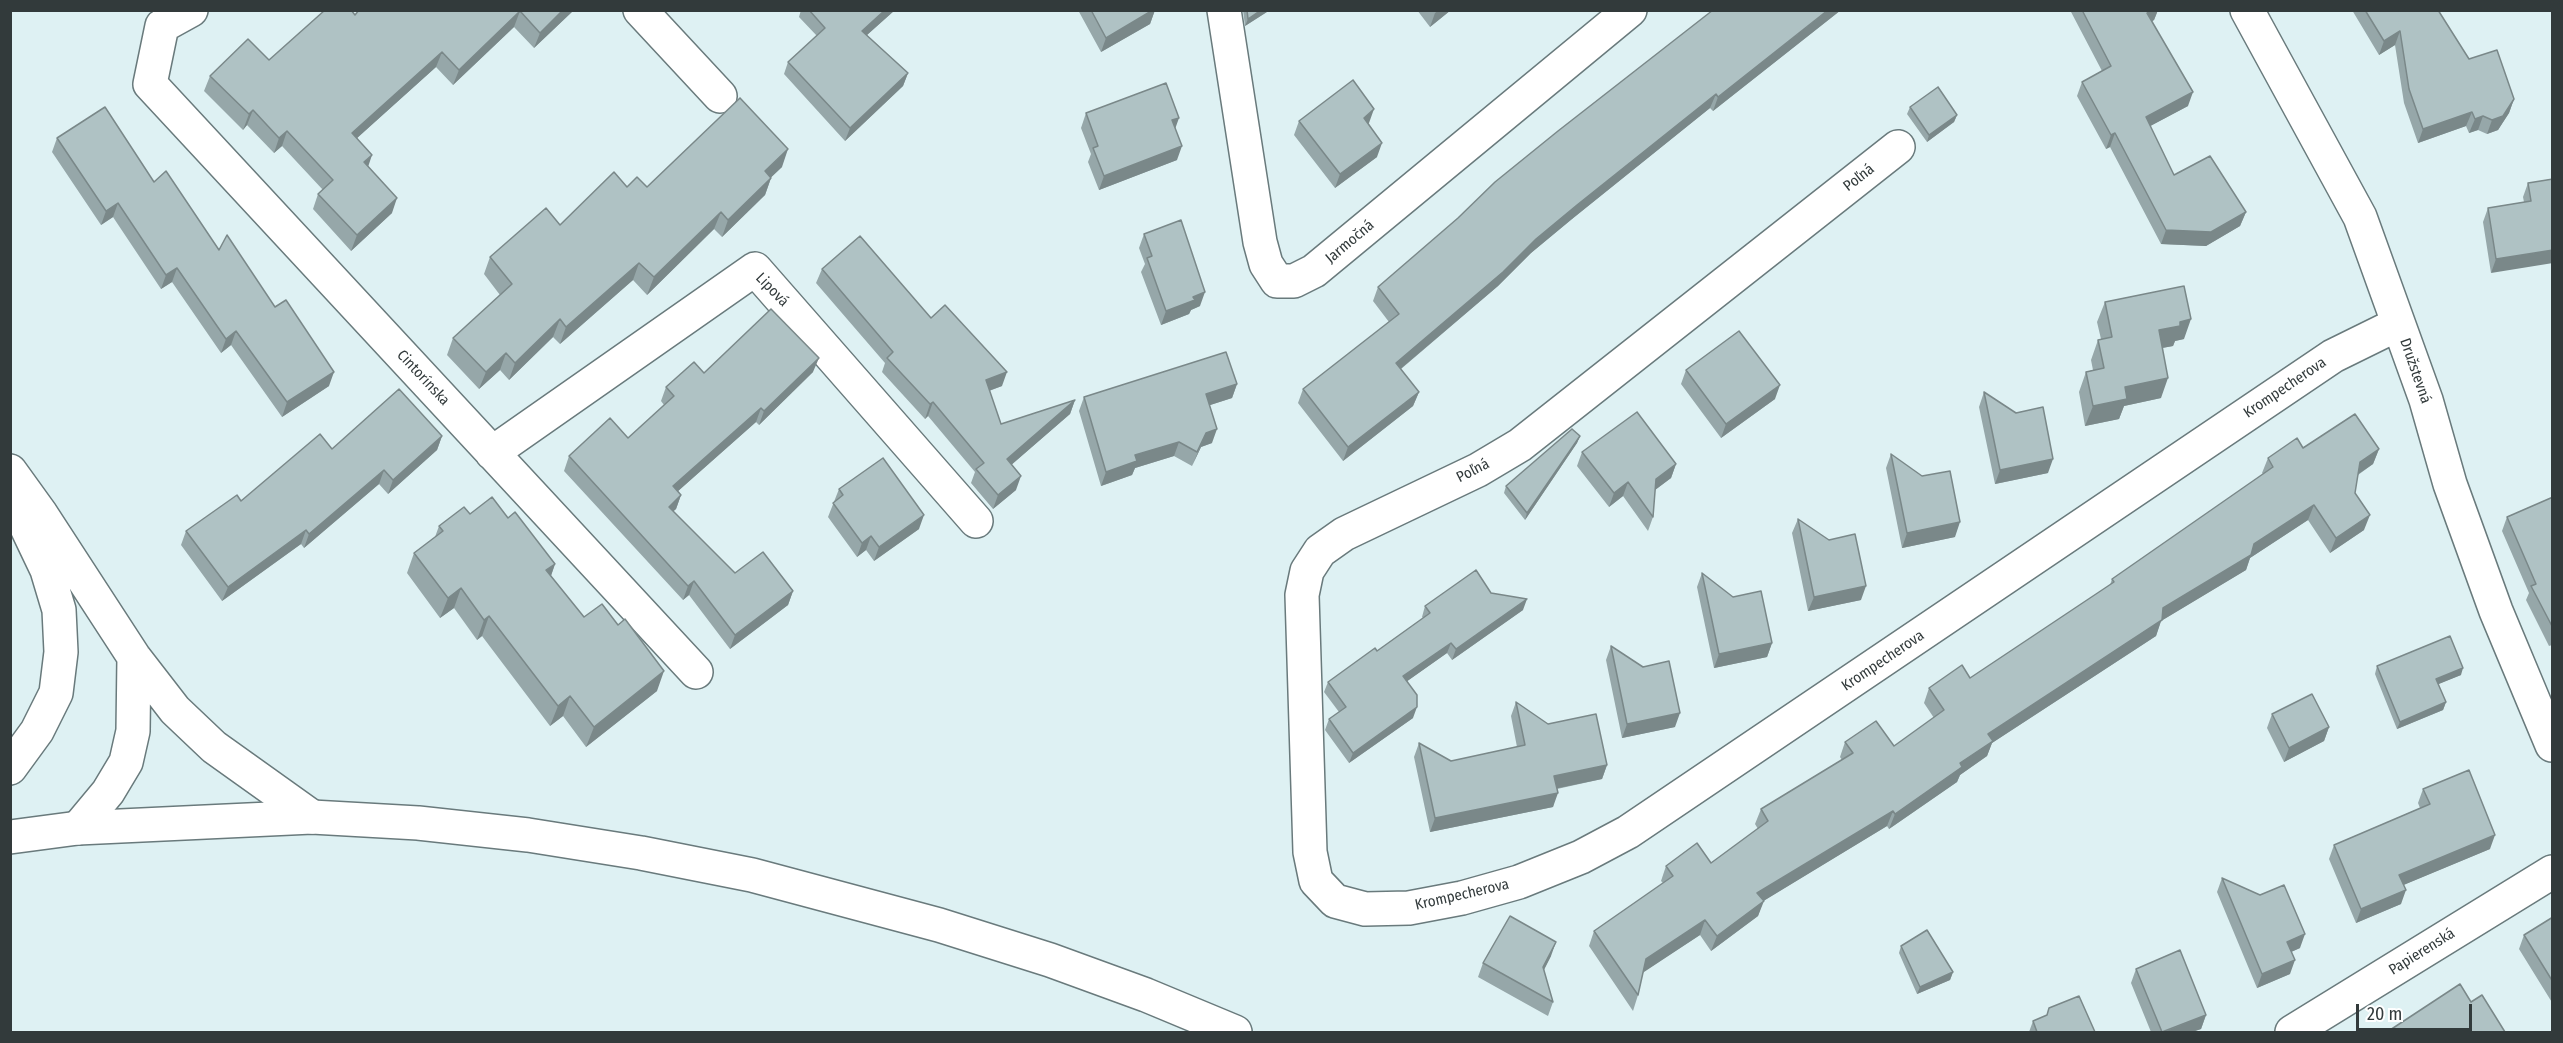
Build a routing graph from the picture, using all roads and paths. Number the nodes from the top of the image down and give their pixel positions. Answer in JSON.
{"nodes":[{"id":1,"x":191,"y":10,"type":"edge"},
{"id":2,"x":640,"y":10,"type":"edge"},
{"id":3,"x":1224,"y":10,"type":"edge"},
{"id":4,"x":1630,"y":10,"type":"edge"},
{"id":5,"x":2247,"y":10,"type":"edge"},
{"id":6,"x":720,"y":96,"type":"dead end"},
{"id":7,"x":1898,"y":147,"type":"dead end"},
{"id":8,"x":2398,"y":324,"type":"junction"},
{"id":9,"x":492,"y":453,"type":"junction"},
{"id":10,"x":10,"y":471,"type":"edge"},
{"id":11,"x":16,"y":520,"type":"edge"},
{"id":12,"x":976,"y":520,"type":"dead end"},
{"id":13,"x":134,"y":657,"type":"junction"},
{"id":14,"x":696,"y":672,"type":"dead end"},
{"id":15,"x":2553,"y":744,"type":"edge"},
{"id":16,"x":10,"y":768,"type":"edge"},
{"id":17,"x":312,"y":817,"type":"junction"},
{"id":18,"x":78,"y":828,"type":"junction"},
{"id":19,"x":10,"y":837,"type":"edge"},
{"id":20,"x":2553,"y":872,"type":"edge"},
{"id":21,"x":1335,"y":901,"type":"joint"},
{"id":22,"x":1235,"y":1032,"type":"edge"},
{"id":23,"x":2292,"y":1032,"type":"edge"}],
"edges":[{"from":1,"to":9,"type":"main road","name":"Cintorínska"},
{"from":2,"to":6,"type":"main road"},
{"from":3,"to":4,"type":"main road","name":"Jarmočná"},
{"from":5,"to":8,"type":"main road","name":"Družstevná"},
{"from":7,"to":21,"type":"main road","name":"Poľná"},
{"from":8,"to":15,"type":"main road","name":"Družstevná"},
{"from":8,"to":21,"type":"main road","name":"Krompecherova"},
{"from":9,"to":12,"type":"main road","name":"Lipová"},
{"from":9,"to":14,"type":"main road","name":"Cintorínska"},
{"from":10,"to":13,"type":"main road"},
{"from":11,"to":16,"type":"main road"},
{"from":13,"to":17,"type":"main road"},
{"from":13,"to":18,"type":"main road"},
{"from":17,"to":18,"type":"main road"},
{"from":17,"to":22,"type":"main road"},
{"from":18,"to":19,"type":"main road"},
{"from":20,"to":23,"type":"main road","name":"Papierenská"}]}
